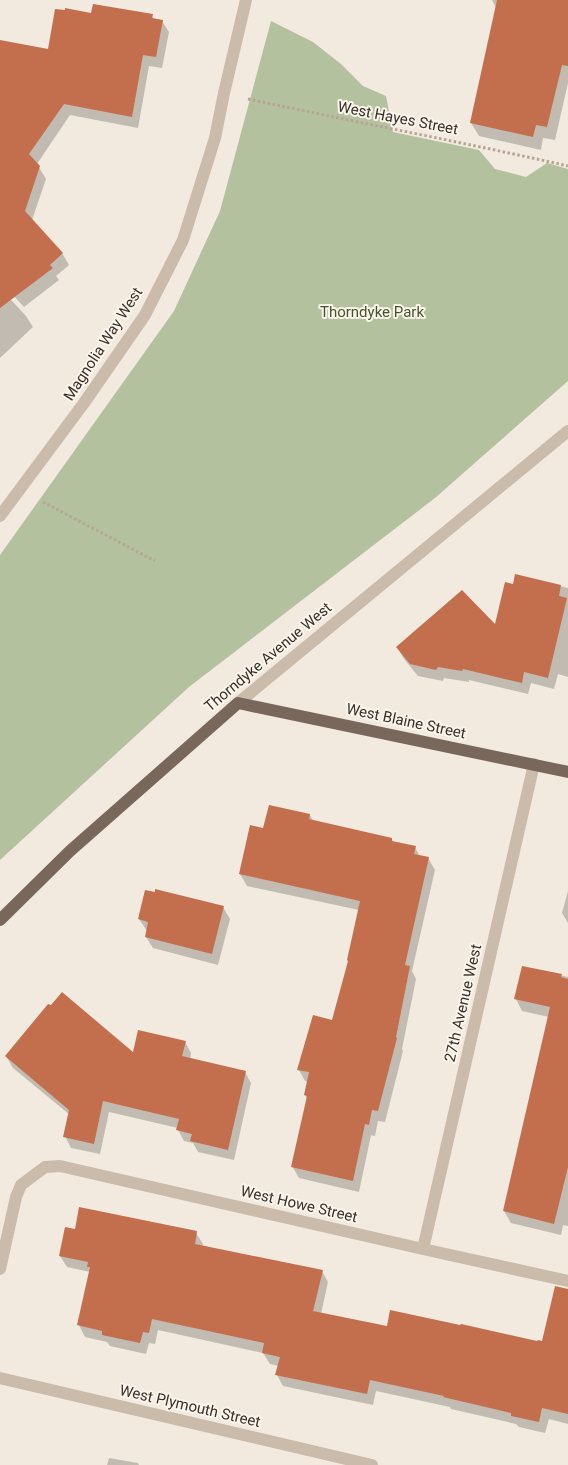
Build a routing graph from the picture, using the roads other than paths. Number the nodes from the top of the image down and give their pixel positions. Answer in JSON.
{"nodes":[{"id":1,"x":246,"y":0,"type":"edge"},
{"id":2,"x":568,"y":431,"type":"edge"},
{"id":3,"x":0,"y":516,"type":"edge"},
{"id":4,"x":238,"y":702,"type":"junction"},
{"id":5,"x":534,"y":764,"type":"junction"},
{"id":6,"x":568,"y":772,"type":"edge"},
{"id":7,"x":0,"y":920,"type":"edge"},
{"id":8,"x":423,"y":1249,"type":"junction"},
{"id":9,"x":0,"y":1269,"type":"edge"},
{"id":10,"x":568,"y":1281,"type":"edge"},
{"id":11,"x":0,"y":1378,"type":"edge"},
{"id":12,"x":372,"y":1465,"type":"edge"}],
"edges":[{"from":1,"to":3,"type":"street","name":"Magnolia Way West"},
{"from":2,"to":4,"type":"street","name":"Thorndyke Avenue West"},
{"from":4,"to":5,"type":"main road","name":"West Blaine Street"},
{"from":4,"to":7,"type":"main road","name":"Thorndyke Avenue West"},
{"from":5,"to":6,"type":"main road","name":"West Blaine Street"},
{"from":5,"to":8,"type":"street","name":"27th Avenue West"},
{"from":8,"to":9,"type":"street","name":"West Howe Street"},
{"from":8,"to":10,"type":"street","name":"West Howe Street"},
{"from":11,"to":12,"type":"street","name":"West Plymouth Street"}]}
